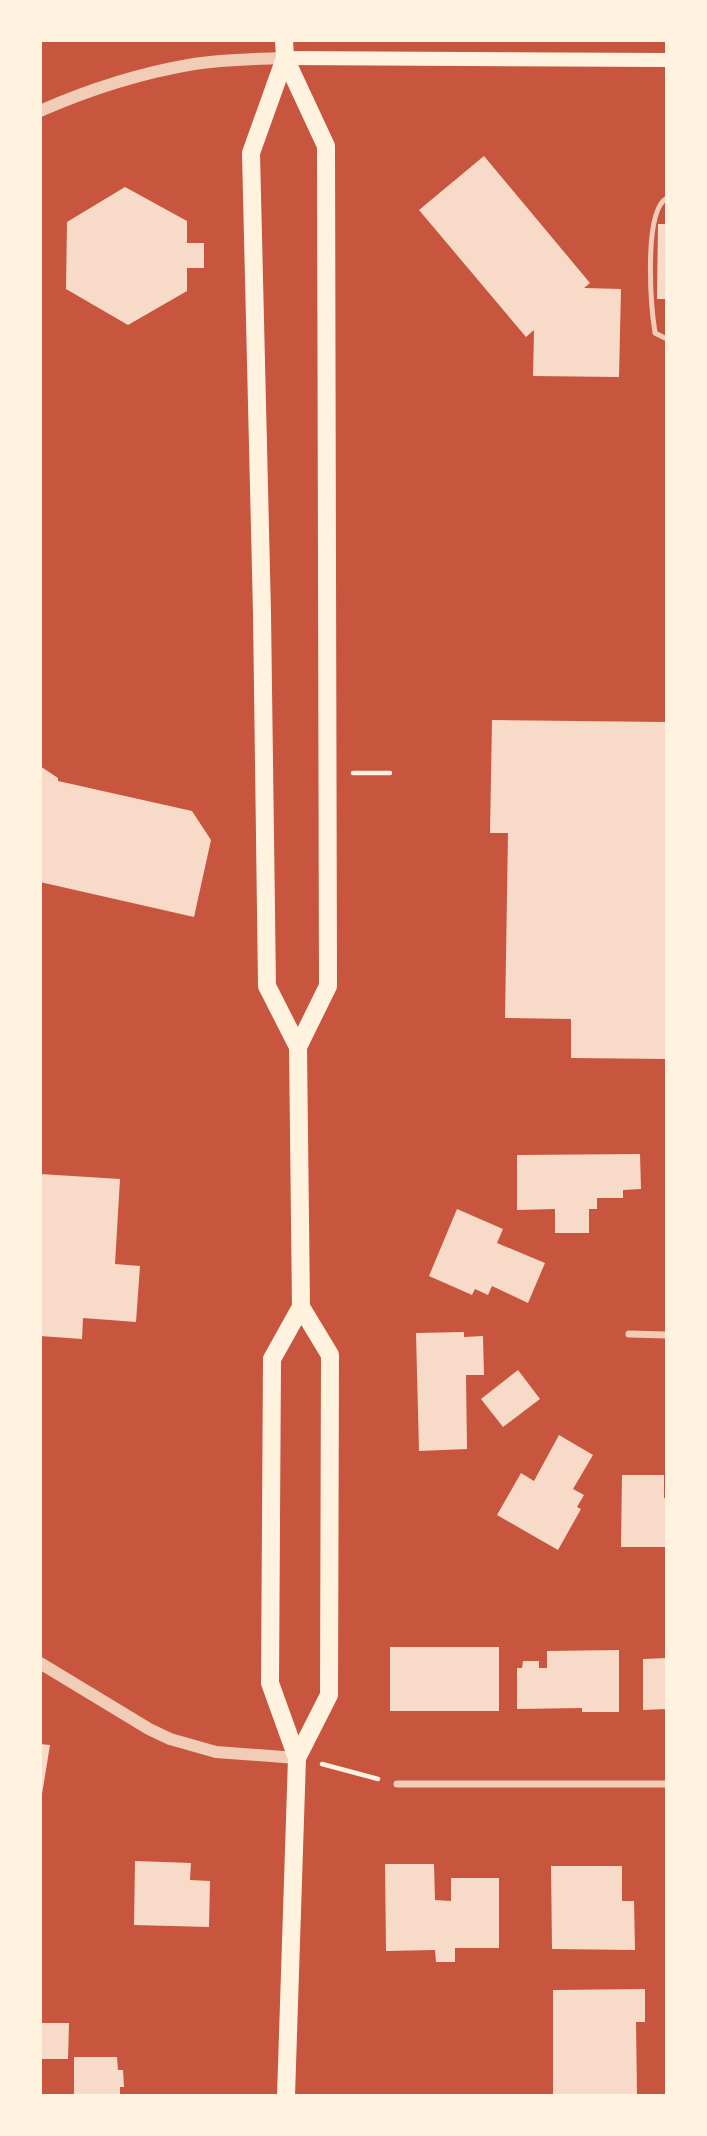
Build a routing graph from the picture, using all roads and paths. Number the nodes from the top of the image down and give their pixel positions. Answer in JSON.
{"nodes":[{"id":1,"x":284,"y":49,"type":"edge"},
{"id":2,"x":667,"y":60,"type":"edge"},
{"id":3,"x":40,"y":111,"type":"edge"},
{"id":4,"x":667,"y":198,"type":"edge"},
{"id":5,"x":667,"y":339,"type":"edge"},
{"id":6,"x":327,"y":773,"type":"junction"},
{"id":7,"x":390,"y":773,"type":"dead end"},
{"id":8,"x":299,"y":1047,"type":"junction"},
{"id":9,"x":301,"y":1307,"type":"junction"},
{"id":10,"x":629,"y":1334,"type":"dead end"},
{"id":11,"x":667,"y":1335,"type":"edge"},
{"id":12,"x":40,"y":1663,"type":"edge"},
{"id":13,"x":297,"y":1758,"type":"junction"},
{"id":14,"x":397,"y":1784,"type":"joint"},
{"id":15,"x":667,"y":1784,"type":"edge"},
{"id":16,"x":286,"y":2096,"type":"edge"}],
"edges":[{"from":1,"to":2,"type":"main road"},
{"from":1,"to":3,"type":"street"},
{"from":1,"to":6,"type":"main road"},
{"from":1,"to":8,"type":"main road"},
{"from":4,"to":5,"type":"lane"},
{"from":6,"to":7,"type":"path"},
{"from":6,"to":8,"type":"main road"},
{"from":8,"to":9,"type":"main road"},
{"from":9,"to":13,"type":"main road"},
{"from":9,"to":13,"type":"main road"},
{"from":10,"to":11,"type":"street"},
{"from":12,"to":13,"type":"street"},
{"from":13,"to":14,"type":"path"},
{"from":13,"to":16,"type":"main road"},
{"from":14,"to":15,"type":"street"}]}
